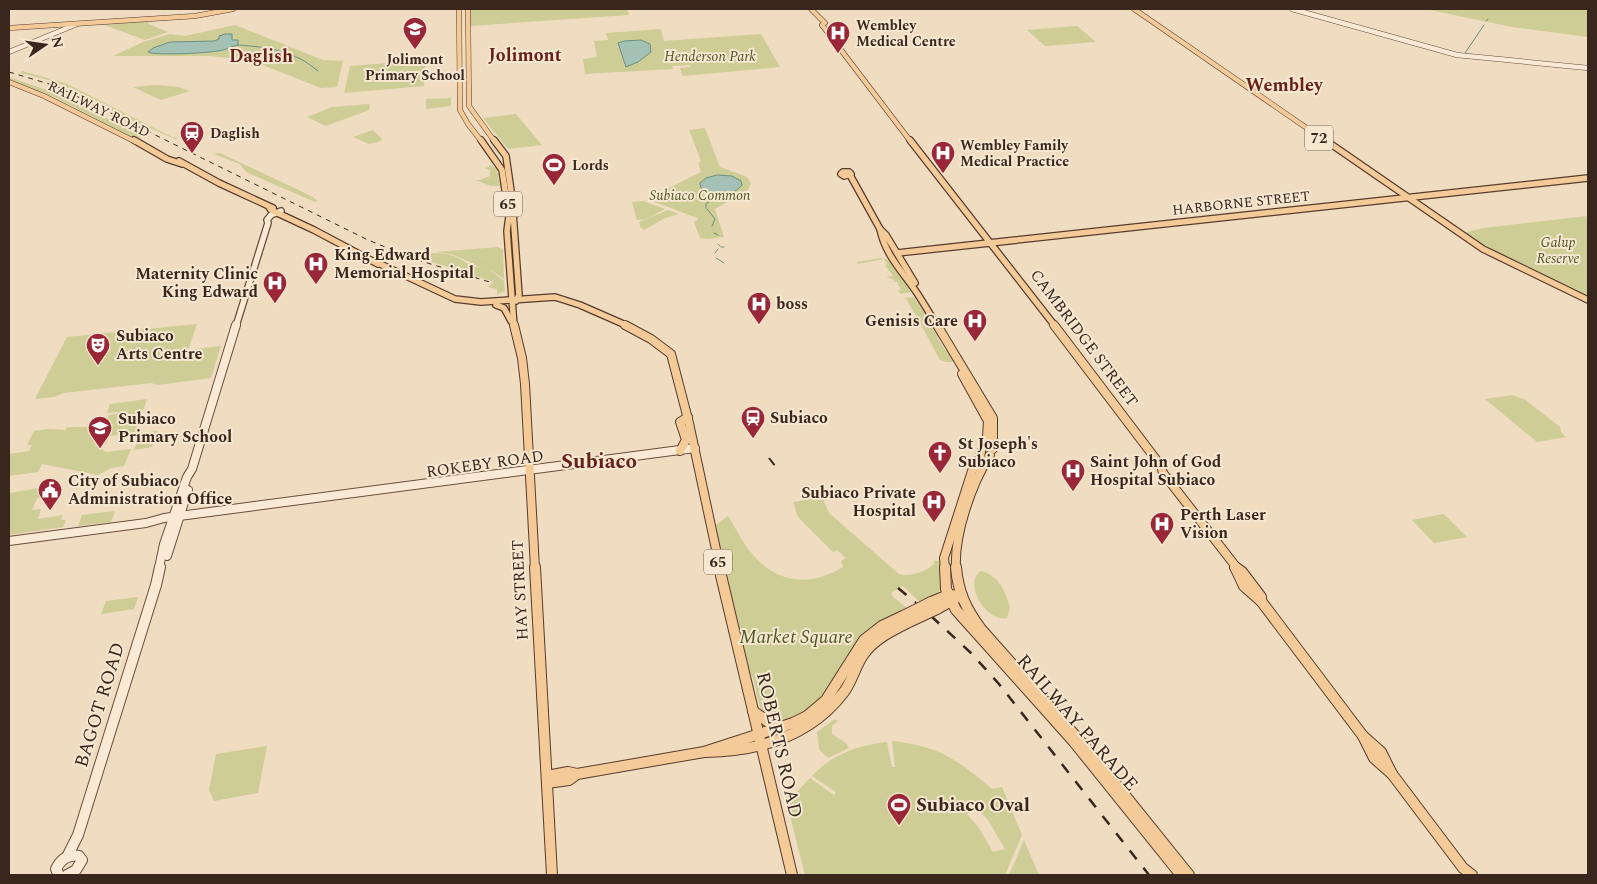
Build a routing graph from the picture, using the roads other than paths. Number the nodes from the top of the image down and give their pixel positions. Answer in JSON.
{"nodes":[{"id":1,"x":226,"y":9,"type":"edge"},
{"id":2,"x":233,"y":9,"type":"edge"},
{"id":3,"x":459,"y":9,"type":"edge"},
{"id":4,"x":468,"y":9,"type":"edge"},
{"id":5,"x":810,"y":9,"type":"edge"},
{"id":6,"x":1134,"y":9,"type":"edge"},
{"id":7,"x":1290,"y":9,"type":"edge"},
{"id":8,"x":200,"y":14,"type":"junction"},
{"id":9,"x":78,"y":23,"type":"junction"},
{"id":10,"x":68,"y":24,"type":"junction"},
{"id":11,"x":56,"y":25,"type":"junction"},
{"id":12,"x":9,"y":28,"type":"edge"},
{"id":13,"x":54,"y":33,"type":"junction"},
{"id":14,"x":9,"y":52,"type":"edge"},
{"id":15,"x":459,"y":64,"type":"junction"},
{"id":16,"x":468,"y":67,"type":"junction"},
{"id":17,"x":1588,"y":68,"type":"edge"},
{"id":18,"x":459,"y":72,"type":"junction"},
{"id":19,"x":9,"y":82,"type":"edge"},
{"id":20,"x":1588,"y":179,"type":"edge"},
{"id":21,"x":855,"y":186,"type":"junction"},
{"id":22,"x":1408,"y":199,"type":"junction"},
{"id":23,"x":280,"y":213,"type":"junction"},
{"id":24,"x":880,"y":229,"type":"junction"},
{"id":25,"x":989,"y":244,"type":"junction"},
{"id":26,"x":897,"y":254,"type":"junction"},
{"id":27,"x":376,"y":262,"type":"junction"},
{"id":28,"x":518,"y":281,"type":"junction"},
{"id":29,"x":916,"y":291,"type":"junction"},
{"id":30,"x":557,"y":298,"type":"junction"},
{"id":31,"x":513,"y":299,"type":"junction"},
{"id":32,"x":1588,"y":300,"type":"edge"},
{"id":33,"x":496,"y":305,"type":"junction"},
{"id":34,"x":513,"y":322,"type":"junction"},
{"id":35,"x":643,"y":334,"type":"junction"},
{"id":36,"x":688,"y":418,"type":"junction"},
{"id":37,"x":695,"y":448,"type":"junction"},
{"id":38,"x":680,"y":451,"type":"junction"},
{"id":39,"x":986,"y":451,"type":"junction"},
{"id":40,"x":530,"y":471,"type":"junction"},
{"id":41,"x":176,"y":519,"type":"junction"},
{"id":42,"x":9,"y":541,"type":"edge"},
{"id":43,"x":962,"y":596,"type":"junction"},
{"id":44,"x":949,"y":598,"type":"junction"},
{"id":45,"x":906,"y":619,"type":"junction"},
{"id":46,"x":753,"y":711,"type":"junction"},
{"id":47,"x":794,"y":724,"type":"junction"},
{"id":48,"x":760,"y":741,"type":"junction"},
{"id":49,"x":547,"y":780,"type":"junction"},
{"id":50,"x":72,"y":856,"type":"junction"},
{"id":51,"x":1467,"y":873,"type":"edge"},
{"id":52,"x":67,"y":875,"type":"edge"},
{"id":53,"x":552,"y":875,"type":"edge"},
{"id":54,"x":792,"y":875,"type":"edge"},
{"id":55,"x":1180,"y":875,"type":"edge"},
{"id":56,"x":1189,"y":875,"type":"edge"}],
"edges":[{"from":1,"to":8,"type":"main road"},
{"from":2,"to":8,"type":"main road"},
{"from":3,"to":15,"type":"main road","name":"HAY STREET","number":"65"},
{"from":4,"to":16,"type":"main road","name":"HAY STREET","number":"65"},
{"from":5,"to":25,"type":"main road","name":"CAMBRIDGE STREET"},
{"from":6,"to":22,"type":"main road","number":"72"},
{"from":7,"to":17,"type":"main road"},
{"from":8,"to":9,"type":"main road"},
{"from":9,"to":10,"type":"main road"},
{"from":9,"to":13,"type":"main road"},
{"from":10,"to":11,"type":"main road"},
{"from":10,"to":12,"type":"main road"},
{"from":10,"to":13,"type":"main road"},
{"from":11,"to":12,"type":"main road"},
{"from":11,"to":13,"type":"main road"},
{"from":13,"to":14,"type":"main road"},
{"from":15,"to":16,"type":"main road"},
{"from":15,"to":18,"type":"main road","name":"HAY STREET","number":"65"},
{"from":16,"to":18,"type":"main road"},
{"from":16,"to":28,"type":"main road","name":"HAY STREET","number":"65"},
{"from":18,"to":31,"type":"main road","name":"HAY STREET","number":"65"},
{"from":19,"to":23,"type":"main road","name":"RAILWAY ROAD"},
{"from":20,"to":22,"type":"main road","name":"HARBORNE STREET"},
{"from":21,"to":21,"type":"main road"},
{"from":21,"to":24,"type":"main road"},
{"from":22,"to":25,"type":"main road","name":"HARBORNE STREET"},
{"from":22,"to":32,"type":"main road","number":"72"},
{"from":23,"to":27,"type":"main road","name":"RAILWAY ROAD"},
{"from":23,"to":41,"type":"main road","name":"BAGOT ROAD"},
{"from":24,"to":26,"type":"main road"},
{"from":24,"to":29,"type":"main road"},
{"from":25,"to":26,"type":"main road","name":"HARBORNE STREET"},
{"from":25,"to":51,"type":"main road","name":"CAMBRIDGE STREET"},
{"from":26,"to":29,"type":"main road"},
{"from":27,"to":31,"type":"main road","name":"RAILWAY ROAD"},
{"from":27,"to":33,"type":"main road","name":"RAILWAY ROAD"},
{"from":28,"to":30,"type":"main road"},
{"from":28,"to":31,"type":"main road","name":"HAY STREET","number":"65"},
{"from":29,"to":39,"type":"main road"},
{"from":30,"to":31,"type":"main road","name":"RAILWAY ROAD"},
{"from":30,"to":35,"type":"main road","name":"RAILWAY ROAD"},
{"from":31,"to":33,"type":"main road"},
{"from":31,"to":34,"type":"main road","name":"HAY STREET","number":"65"},
{"from":31,"to":35,"type":"main road"},
{"from":33,"to":34,"type":"main road"},
{"from":34,"to":40,"type":"main road","name":"HAY STREET","number":"65"},
{"from":35,"to":36,"type":"main road","name":"RAILWAY ROAD"},
{"from":36,"to":37,"type":"main road","name":"ROBERTS ROAD","number":"65"},
{"from":36,"to":38,"type":"main road"},
{"from":37,"to":38,"type":"main road","name":"ROKEBY ROAD"},
{"from":37,"to":40,"type":"main road","name":"ROKEBY ROAD"},
{"from":37,"to":46,"type":"main road","name":"ROBERTS ROAD","number":"65"},
{"from":38,"to":40,"type":"main road","name":"ROKEBY ROAD"},
{"from":39,"to":43,"type":"main road","name":"RAILWAY PARADE"},
{"from":39,"to":44,"type":"main road"},
{"from":40,"to":41,"type":"main road","name":"ROKEBY ROAD"},
{"from":40,"to":49,"type":"main road","name":"HAY STREET"},
{"from":41,"to":42,"type":"main road","name":"ROKEBY ROAD"},
{"from":41,"to":50,"type":"main road","name":"BAGOT ROAD"},
{"from":43,"to":44,"type":"main road"},
{"from":43,"to":56,"type":"main road","name":"RAILWAY PARADE"},
{"from":44,"to":45,"type":"main road","bridge":true},
{"from":44,"to":55,"type":"main road","name":"RAILWAY PARADE"},
{"from":45,"to":47,"type":"main road"},
{"from":45,"to":48,"type":"main road"},
{"from":46,"to":47,"type":"main road"},
{"from":46,"to":48,"type":"main road","name":"ROBERTS ROAD","number":"65"},
{"from":47,"to":48,"type":"main road"},
{"from":48,"to":49,"type":"main road"},
{"from":48,"to":54,"type":"main road","name":"ROBERTS ROAD","number":"65"},
{"from":49,"to":53,"type":"main road","name":"HAY STREET"},
{"from":50,"to":52,"type":"main road"},
{"from":50,"to":52,"type":"main road"}]}
